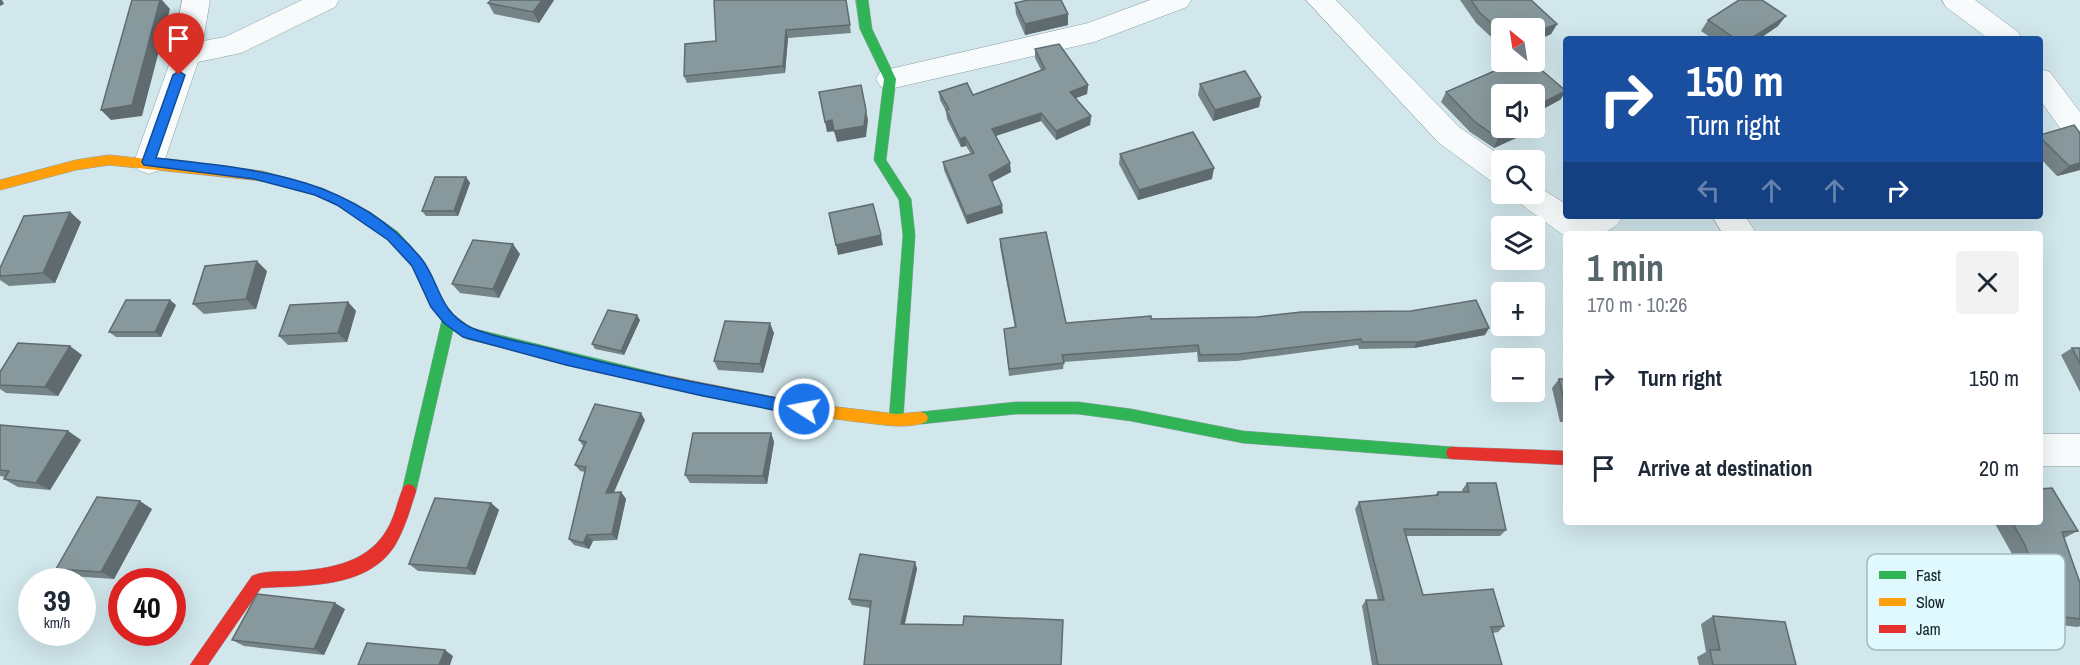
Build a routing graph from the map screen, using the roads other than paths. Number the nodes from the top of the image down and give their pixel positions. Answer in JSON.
{"nodes":[{"id":1,"x":196,"y":0,"type":"edge"},
{"id":2,"x":325,"y":0,"type":"edge"},
{"id":3,"x":862,"y":0,"type":"edge"},
{"id":4,"x":1177,"y":0,"type":"edge"},
{"id":5,"x":1320,"y":0,"type":"edge"},
{"id":6,"x":1956,"y":0,"type":"edge"},
{"id":7,"x":2004,"y":36,"type":"edge"},
{"id":8,"x":186,"y":54,"type":"junction"},
{"id":9,"x":890,"y":79,"type":"junction"},
{"id":10,"x":2043,"y":84,"type":"edge"},
{"id":11,"x":2080,"y":134,"type":"edge"},
{"id":12,"x":148,"y":162,"type":"junction"},
{"id":13,"x":1491,"y":165,"type":"edge"},
{"id":14,"x":0,"y":185,"type":"edge"},
{"id":15,"x":1543,"y":204,"type":"edge"},
{"id":16,"x":1563,"y":218,"type":"edge"},
{"id":17,"x":1564,"y":219,"type":"edge"},
{"id":18,"x":1602,"y":219,"type":"edge"},
{"id":19,"x":1729,"y":219,"type":"edge"},
{"id":20,"x":1739,"y":231,"type":"edge"},
{"id":21,"x":449,"y":319,"type":"junction"},
{"id":22,"x":896,"y":420,"type":"junction"},
{"id":23,"x":2043,"y":450,"type":"edge"},
{"id":24,"x":2080,"y":450,"type":"edge"},
{"id":25,"x":1563,"y":458,"type":"edge"},
{"id":26,"x":198,"y":665,"type":"edge"}],
"edges":[{"from":1,"to":8,"type":"street"},
{"from":2,"to":8,"type":"street"},
{"from":3,"to":9,"type":"street"},
{"from":4,"to":9,"type":"street"},
{"from":5,"to":13,"type":"street"},
{"from":6,"to":7,"type":"street"},
{"from":8,"to":12,"type":"street"},
{"from":9,"to":22,"type":"street"},
{"from":10,"to":11,"type":"street"},
{"from":12,"to":14,"type":"street"},
{"from":12,"to":21,"type":"street"},
{"from":15,"to":16,"type":"street"},
{"from":17,"to":18,"type":"street"},
{"from":19,"to":20,"type":"street"},
{"from":21,"to":22,"type":"street"},
{"from":21,"to":26,"type":"street"},
{"from":22,"to":25,"type":"street"},
{"from":23,"to":24,"type":"street"}]}
